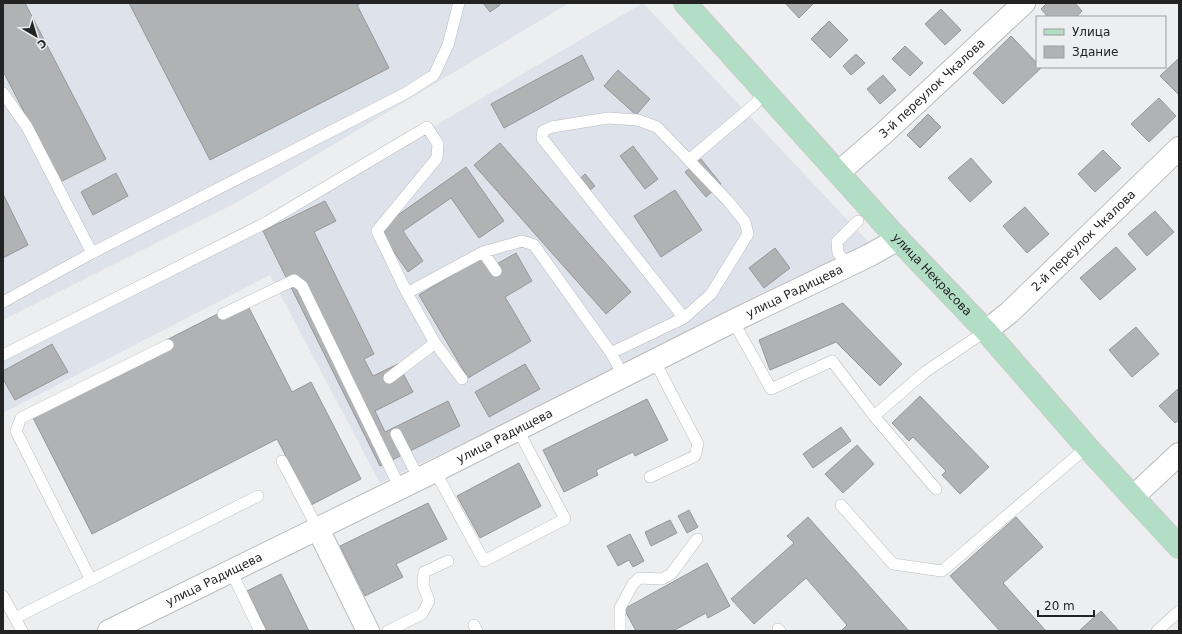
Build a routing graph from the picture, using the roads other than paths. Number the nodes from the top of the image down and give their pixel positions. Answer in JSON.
{"nodes":[{"id":1,"x":460,"y":3,"type":"edge"},
{"id":2,"x":1024,"y":3,"type":"edge"},
{"id":3,"x":694,"y":6,"type":"edge"},
{"id":4,"x":765,"y":92,"type":"junction"},
{"id":5,"x":3,"y":93,"type":"edge"},
{"id":6,"x":1179,"y":148,"type":"edge"},
{"id":7,"x":689,"y":160,"type":"junction"},
{"id":8,"x":839,"y":172,"type":"junction"},
{"id":9,"x":858,"y":221,"type":"dead end"},
{"id":10,"x":898,"y":238,"type":"junction"},
{"id":11,"x":483,"y":252,"type":"junction"},
{"id":12,"x":92,"y":253,"type":"junction"},
{"id":13,"x":849,"y":266,"type":"junction"},
{"id":14,"x":496,"y":271,"type":"dead end"},
{"id":15,"x":407,"y":293,"type":"junction"},
{"id":16,"x":3,"y":302,"type":"edge"},
{"id":17,"x":223,"y":314,"type":"dead end"},
{"id":18,"x":684,"y":318,"type":"junction"},
{"id":19,"x":733,"y":321,"type":"junction"},
{"id":20,"x":986,"y":331,"type":"junction"},
{"id":21,"x":435,"y":343,"type":"junction"},
{"id":22,"x":168,"y":345,"type":"dead end"},
{"id":23,"x":611,"y":353,"type":"junction"},
{"id":24,"x":3,"y":354,"type":"edge"},
{"id":25,"x":655,"y":362,"type":"junction"},
{"id":26,"x":624,"y":377,"type":"junction"},
{"id":27,"x":389,"y":378,"type":"dead end"},
{"id":28,"x":462,"y":379,"type":"dead end"},
{"id":29,"x":874,"y":416,"type":"junction"},
{"id":30,"x":518,"y":430,"type":"junction"},
{"id":31,"x":396,"y":434,"type":"dead end"},
{"id":32,"x":1087,"y":447,"type":"junction"},
{"id":33,"x":1179,"y":454,"type":"edge"},
{"id":34,"x":282,"y":461,"type":"dead end"},
{"id":35,"x":650,"y":477,"type":"dead end"},
{"id":36,"x":418,"y":480,"type":"junction"},
{"id":37,"x":936,"y":489,"type":"dead end"},
{"id":38,"x":258,"y":496,"type":"dead end"},
{"id":39,"x":1134,"y":496,"type":"junction"},
{"id":40,"x":841,"y":505,"type":"dead end"},
{"id":41,"x":318,"y":529,"type":"junction"},
{"id":42,"x":697,"y":539,"type":"dead end"},
{"id":43,"x":1179,"y":547,"type":"edge"},
{"id":44,"x":448,"y":561,"type":"dead end"},
{"id":45,"x":231,"y":571,"type":"junction"},
{"id":46,"x":91,"y":580,"type":"junction"},
{"id":47,"x":3,"y":596,"type":"edge"},
{"id":48,"x":1179,"y":611,"type":"edge"},
{"id":49,"x":15,"y":618,"type":"junction"},
{"id":50,"x":138,"y":625,"type":"edge"},
{"id":51,"x":22,"y":631,"type":"edge"},
{"id":52,"x":109,"y":631,"type":"edge"},
{"id":53,"x":260,"y":631,"type":"edge"},
{"id":54,"x":368,"y":631,"type":"edge"},
{"id":55,"x":388,"y":631,"type":"edge"},
{"id":56,"x":620,"y":631,"type":"edge"},
{"id":57,"x":1157,"y":631,"type":"edge"}],
"edges":[{"from":1,"to":12,"type":"lane"},
{"from":2,"to":8,"type":"street","name":"3-й переулок Чкалова"},
{"from":3,"to":4,"type":"main road","name":"улица Некрасова"},
{"from":4,"to":7,"type":"lane"},
{"from":4,"to":8,"type":"main road","name":"улица Некрасова"},
{"from":5,"to":12,"type":"lane"},
{"from":6,"to":20,"type":"street","name":"2-й переулок Чкалова"},
{"from":7,"to":18,"type":"lane"},
{"from":7,"to":18,"type":"lane"},
{"from":8,"to":10,"type":"main road","name":"улица Некрасова"},
{"from":9,"to":13,"type":"lane"},
{"from":10,"to":13,"type":"street","name":"улица Радищева"},
{"from":10,"to":20,"type":"main road","name":"улица Некрасова"},
{"from":11,"to":14,"type":"lane"},
{"from":11,"to":15,"type":"lane"},
{"from":11,"to":23,"type":"lane"},
{"from":12,"to":16,"type":"lane"},
{"from":13,"to":19,"type":"street","name":"улица Радищева"},
{"from":15,"to":21,"type":"lane"},
{"from":15,"to":24,"type":"lane"},
{"from":17,"to":36,"type":"lane"},
{"from":18,"to":23,"type":"lane"},
{"from":19,"to":25,"type":"street","name":"улица Радищева"},
{"from":19,"to":29,"type":"lane"},
{"from":20,"to":29,"type":"lane"},
{"from":20,"to":32,"type":"main road","name":"улица Некрасова"},
{"from":21,"to":27,"type":"lane"},
{"from":21,"to":28,"type":"lane"},
{"from":22,"to":46,"type":"lane"},
{"from":23,"to":26,"type":"lane"},
{"from":25,"to":26,"type":"street","name":"улица Радищева"},
{"from":25,"to":35,"type":"lane"},
{"from":26,"to":30,"type":"street","name":"улица Радищева"},
{"from":29,"to":37,"type":"lane"},
{"from":30,"to":36,"type":"street","name":"улица Радищева"},
{"from":30,"to":36,"type":"lane"},
{"from":31,"to":36,"type":"lane"},
{"from":32,"to":39,"type":"main road","name":"улица Некрасова"},
{"from":32,"to":40,"type":"lane"},
{"from":33,"to":39,"type":"street"},
{"from":34,"to":41,"type":"lane"},
{"from":36,"to":41,"type":"street","name":"улица Радищева"},
{"from":38,"to":46,"type":"lane"},
{"from":39,"to":43,"type":"main road","name":"улица Некрасова"},
{"from":41,"to":45,"type":"street","name":"улица Радищева"},
{"from":41,"to":54,"type":"street"},
{"from":42,"to":56,"type":"lane"},
{"from":44,"to":55,"type":"lane"},
{"from":45,"to":50,"type":"street","name":"улица Радищева"},
{"from":45,"to":53,"type":"lane"},
{"from":46,"to":49,"type":"lane"},
{"from":47,"to":49,"type":"lane"},
{"from":48,"to":57,"type":"lane"},
{"from":49,"to":51,"type":"lane"},
{"from":50,"to":52,"type":"street","name":"улица Радищева"}]}
